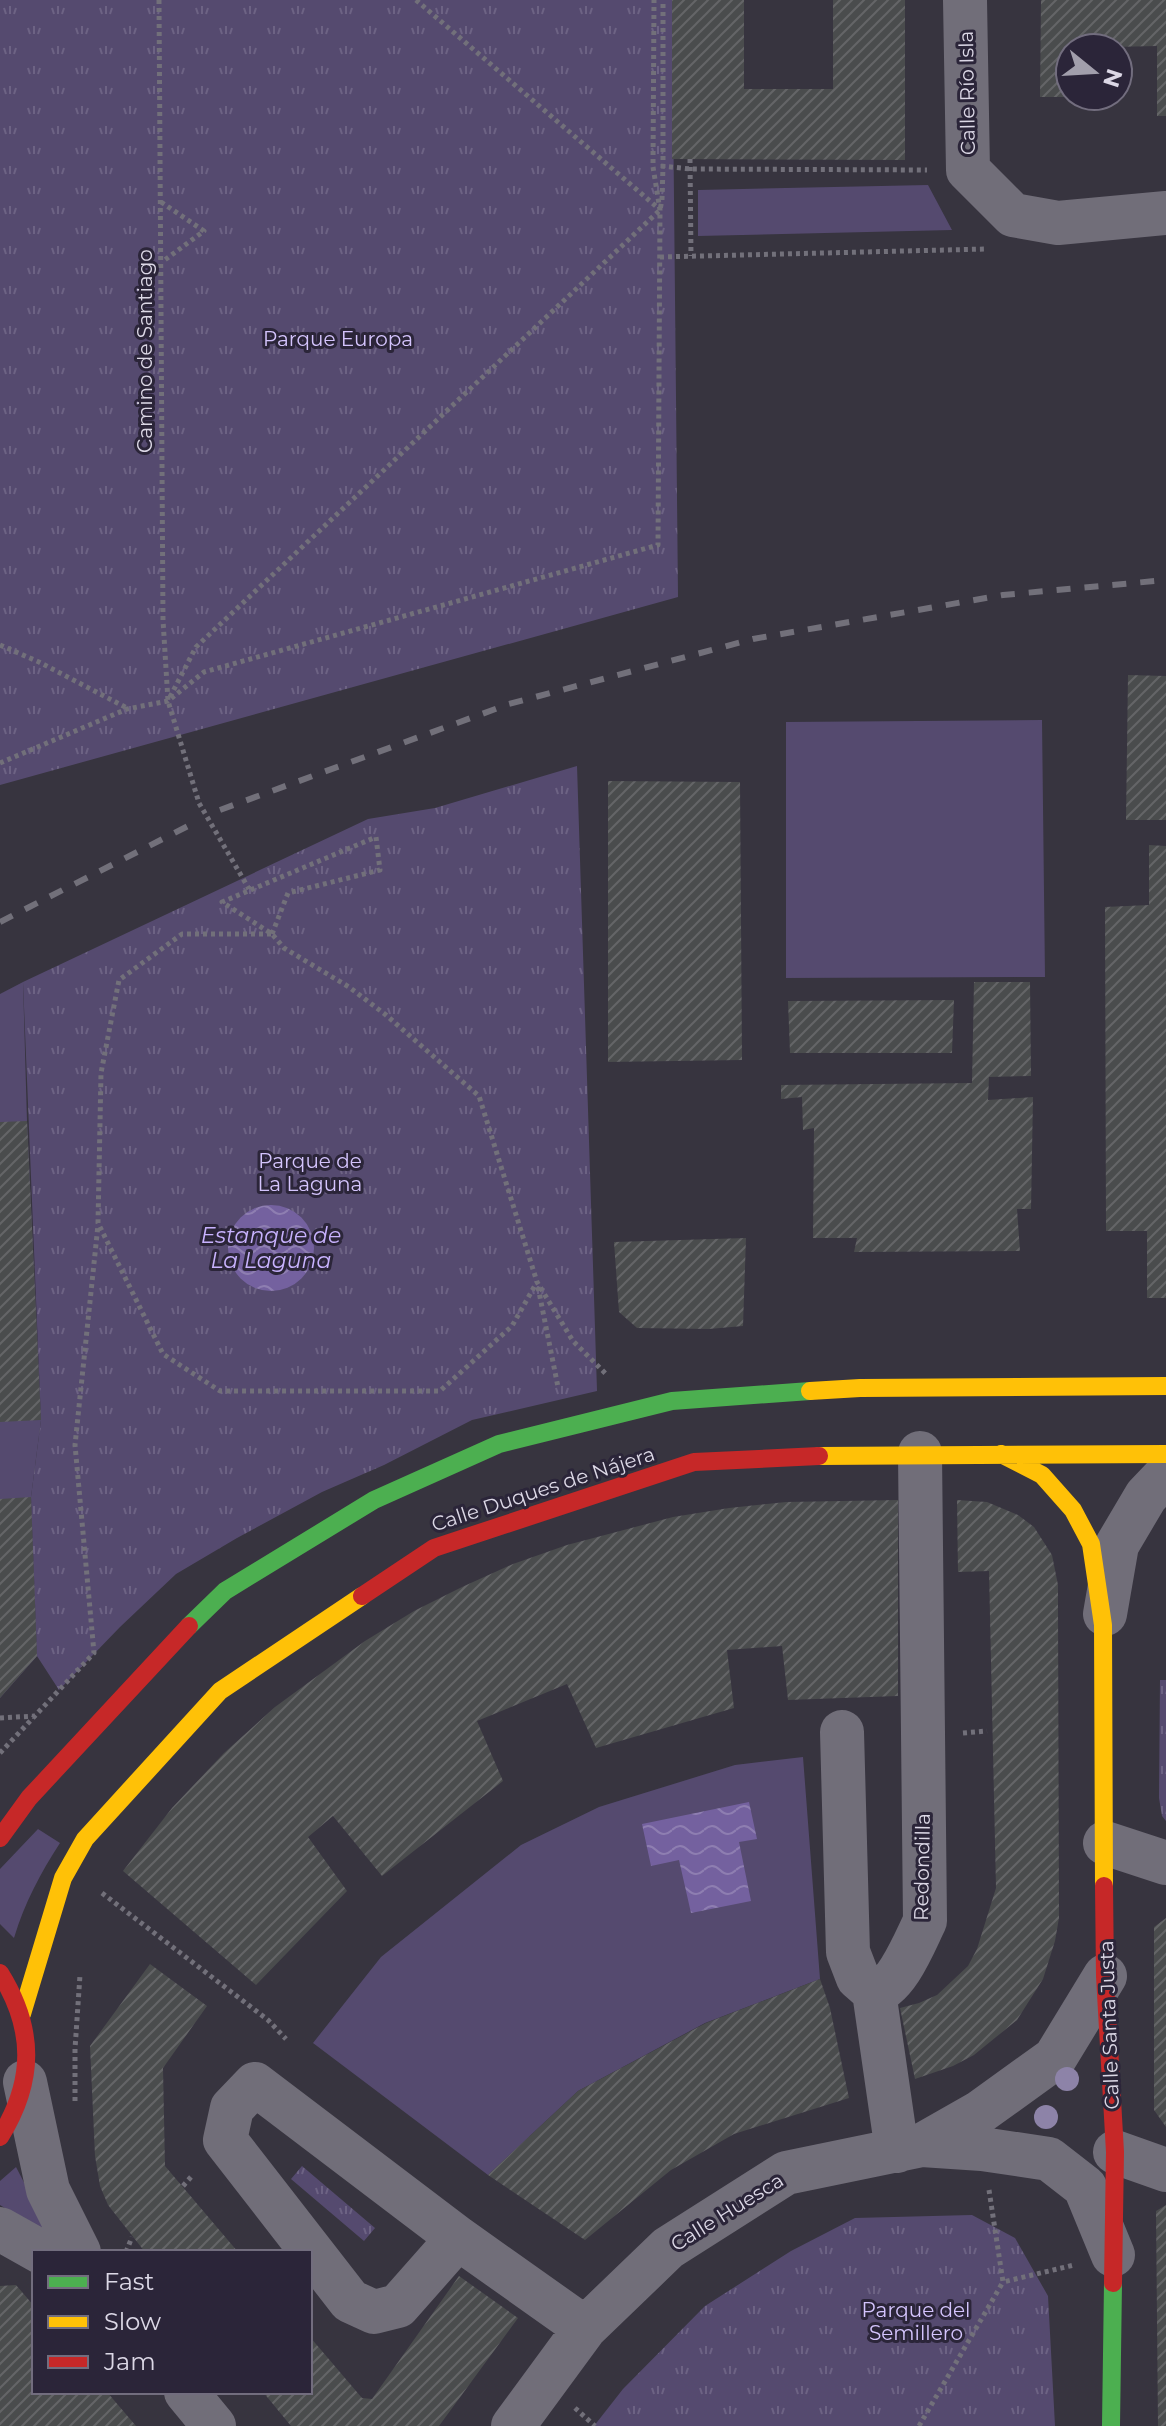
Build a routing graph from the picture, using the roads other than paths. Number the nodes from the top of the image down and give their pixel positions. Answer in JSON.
{"nodes":[{"id":1,"x":965,"y":0,"type":"edge"},
{"id":2,"x":1166,"y":213,"type":"edge"},
{"id":3,"x":1166,"y":1386,"type":"edge"},
{"id":4,"x":920,"y":1453,"type":"junction"},
{"id":5,"x":1001,"y":1454,"type":"junction"},
{"id":6,"x":1166,"y":1454,"type":"edge"},
{"id":7,"x":1166,"y":1475,"type":"edge"},
{"id":8,"x":1103,"y":1625,"type":"junction"},
{"id":9,"x":842,"y":1732,"type":"dead end"},
{"id":10,"x":0,"y":1838,"type":"edge"},
{"id":11,"x":1105,"y":1843,"type":"junction"},
{"id":12,"x":1166,"y":1863,"type":"edge"},
{"id":13,"x":0,"y":1973,"type":"edge"},
{"id":14,"x":1105,"y":1976,"type":"junction"},
{"id":15,"x":874,"y":1992,"type":"junction"},
{"id":16,"x":22,"y":2014,"type":"junction"},
{"id":17,"x":25,"y":2082,"type":"junction"},
{"id":18,"x":0,"y":2137,"type":"edge"},
{"id":19,"x":910,"y":2148,"type":"junction"},
{"id":20,"x":1115,"y":2152,"type":"junction"},
{"id":21,"x":1166,"y":2170,"type":"edge"},
{"id":22,"x":0,"y":2229,"type":"edge"},
{"id":23,"x":458,"y":2238,"type":"junction"},
{"id":24,"x":37,"y":2250,"type":"edge"},
{"id":25,"x":78,"y":2250,"type":"edge"},
{"id":26,"x":310,"y":2250,"type":"edge"},
{"id":27,"x":312,"y":2252,"type":"edge"},
{"id":28,"x":1113,"y":2255,"type":"junction"},
{"id":29,"x":585,"y":2328,"type":"junction"},
{"id":30,"x":188,"y":2394,"type":"edge"},
{"id":31,"x":214,"y":2426,"type":"edge"},
{"id":32,"x":513,"y":2426,"type":"edge"},
{"id":33,"x":1111,"y":2426,"type":"edge"}],
"edges":[{"from":1,"to":2,"type":"street","name":"Calle Río Isla"},
{"from":3,"to":10,"type":"main road"},
{"from":4,"to":5,"type":"main road","name":"Calle Duques de Nájera"},
{"from":4,"to":15,"type":"street","name":"Redondilla"},
{"from":4,"to":16,"type":"main road","name":"Calle Duques de Nájera"},
{"from":5,"to":6,"type":"main road","name":"Calle Duques de Nájera"},
{"from":5,"to":8,"type":"main road","name":"Calle Santa Justa"},
{"from":7,"to":8,"type":"street","name":"Calle Santa Justa"},
{"from":8,"to":11,"type":"main road","name":"Calle Santa Justa"},
{"from":9,"to":15,"type":"street"},
{"from":11,"to":12,"type":"street"},
{"from":11,"to":14,"type":"main road","name":"Calle Santa Justa"},
{"from":13,"to":16,"type":"main road"},
{"from":14,"to":19,"type":"street","name":"Calle Huesca"},
{"from":14,"to":20,"type":"main road","name":"Calle Santa Justa"},
{"from":15,"to":19,"type":"street"},
{"from":16,"to":17,"type":"main road"},
{"from":17,"to":18,"type":"main road"},
{"from":17,"to":25,"type":"street"},
{"from":19,"to":28,"type":"street","name":"Calle Huesca"},
{"from":19,"to":29,"type":"street","name":"Calle Huesca"},
{"from":20,"to":21,"type":"street"},
{"from":20,"to":28,"type":"main road","name":"Calle Santa Justa"},
{"from":22,"to":24,"type":"street"},
{"from":23,"to":26,"type":"street"},
{"from":23,"to":27,"type":"street"},
{"from":23,"to":29,"type":"street"},
{"from":28,"to":33,"type":"main road","name":"Calle Santa Justa"},
{"from":29,"to":32,"type":"street","name":"Calle Huesca"},
{"from":30,"to":31,"type":"street"}]}
